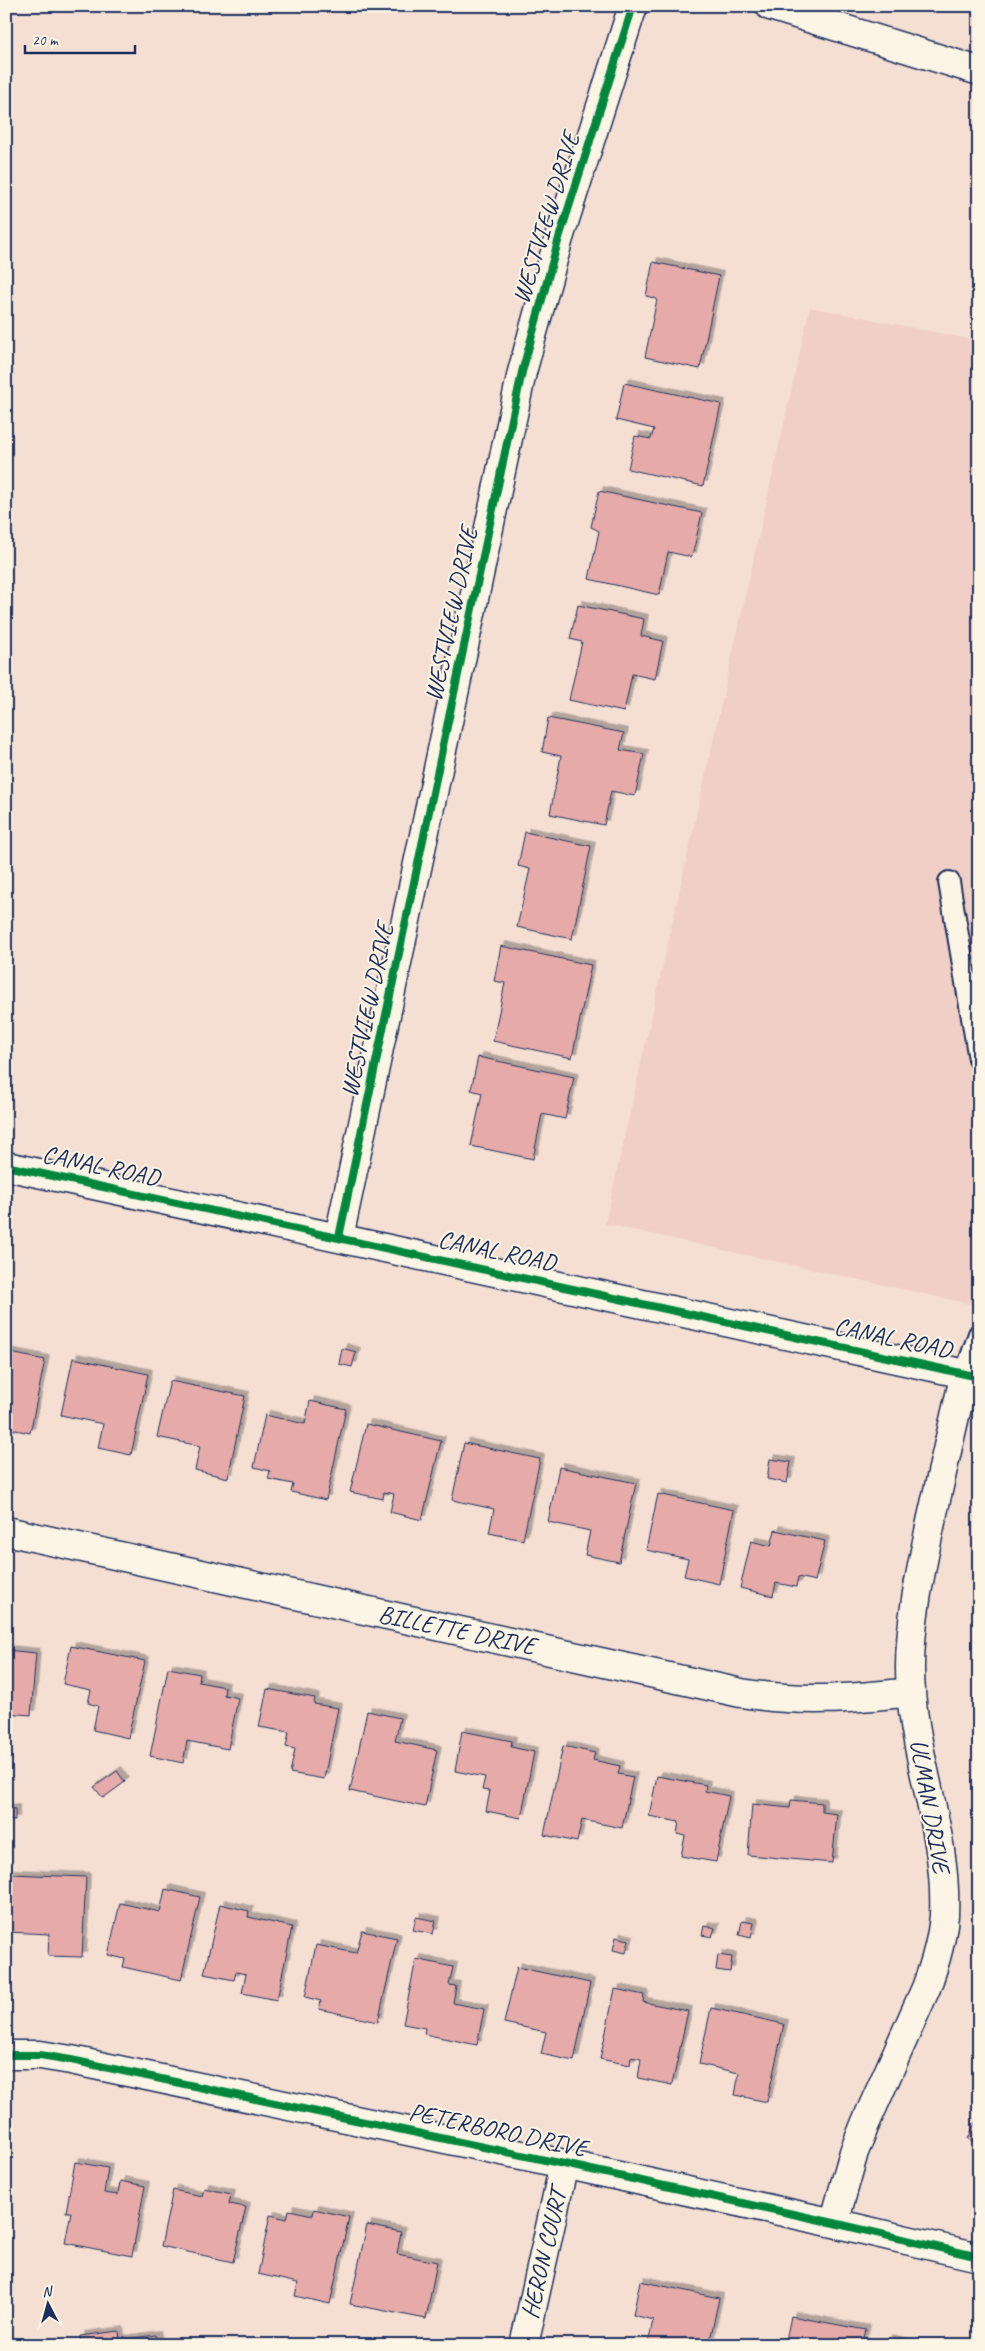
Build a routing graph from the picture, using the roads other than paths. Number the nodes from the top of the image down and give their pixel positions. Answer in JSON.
{"nodes":[{"id":1,"x":633,"y":6,"type":"edge"},
{"id":2,"x":770,"y":6,"type":"edge"},
{"id":3,"x":979,"y":71,"type":"edge"},
{"id":4,"x":949,"y":882,"type":"dead end"},
{"id":5,"x":979,"y":1059,"type":"edge"},
{"id":6,"x":6,"y":1166,"type":"edge"},
{"id":7,"x":339,"y":1237,"type":"junction"},
{"id":8,"x":979,"y":1334,"type":"edge"},
{"id":9,"x":972,"y":1376,"type":"edge"},
{"id":10,"x":6,"y":1531,"type":"edge"},
{"id":11,"x":911,"y":1692,"type":"junction"},
{"id":12,"x":6,"y":2055,"type":"edge"},
{"id":13,"x":564,"y":2164,"type":"junction"},
{"id":14,"x":834,"y":2223,"type":"junction"},
{"id":15,"x":979,"y":2257,"type":"edge"},
{"id":16,"x":524,"y":2345,"type":"edge"}],
"edges":[{"from":1,"to":7,"type":"street","name":"WESTVIEW DRIVE"},
{"from":2,"to":3,"type":"street"},
{"from":4,"to":5,"type":"lane"},
{"from":6,"to":7,"type":"street","name":"CANAL ROAD"},
{"from":7,"to":9,"type":"street","name":"CANAL ROAD"},
{"from":8,"to":9,"type":"lane"},
{"from":9,"to":11,"type":"street","name":"ULMAN DRIVE"},
{"from":10,"to":11,"type":"street","name":"BILLETTE DRIVE"},
{"from":11,"to":14,"type":"street","name":"ULMAN DRIVE"},
{"from":12,"to":13,"type":"street","name":"PETERBORO DRIVE"},
{"from":13,"to":14,"type":"street","name":"PETERBORO DRIVE"},
{"from":13,"to":16,"type":"street","name":"HERON COURT"},
{"from":14,"to":15,"type":"street","name":"PETERBORO DRIVE"}]}
